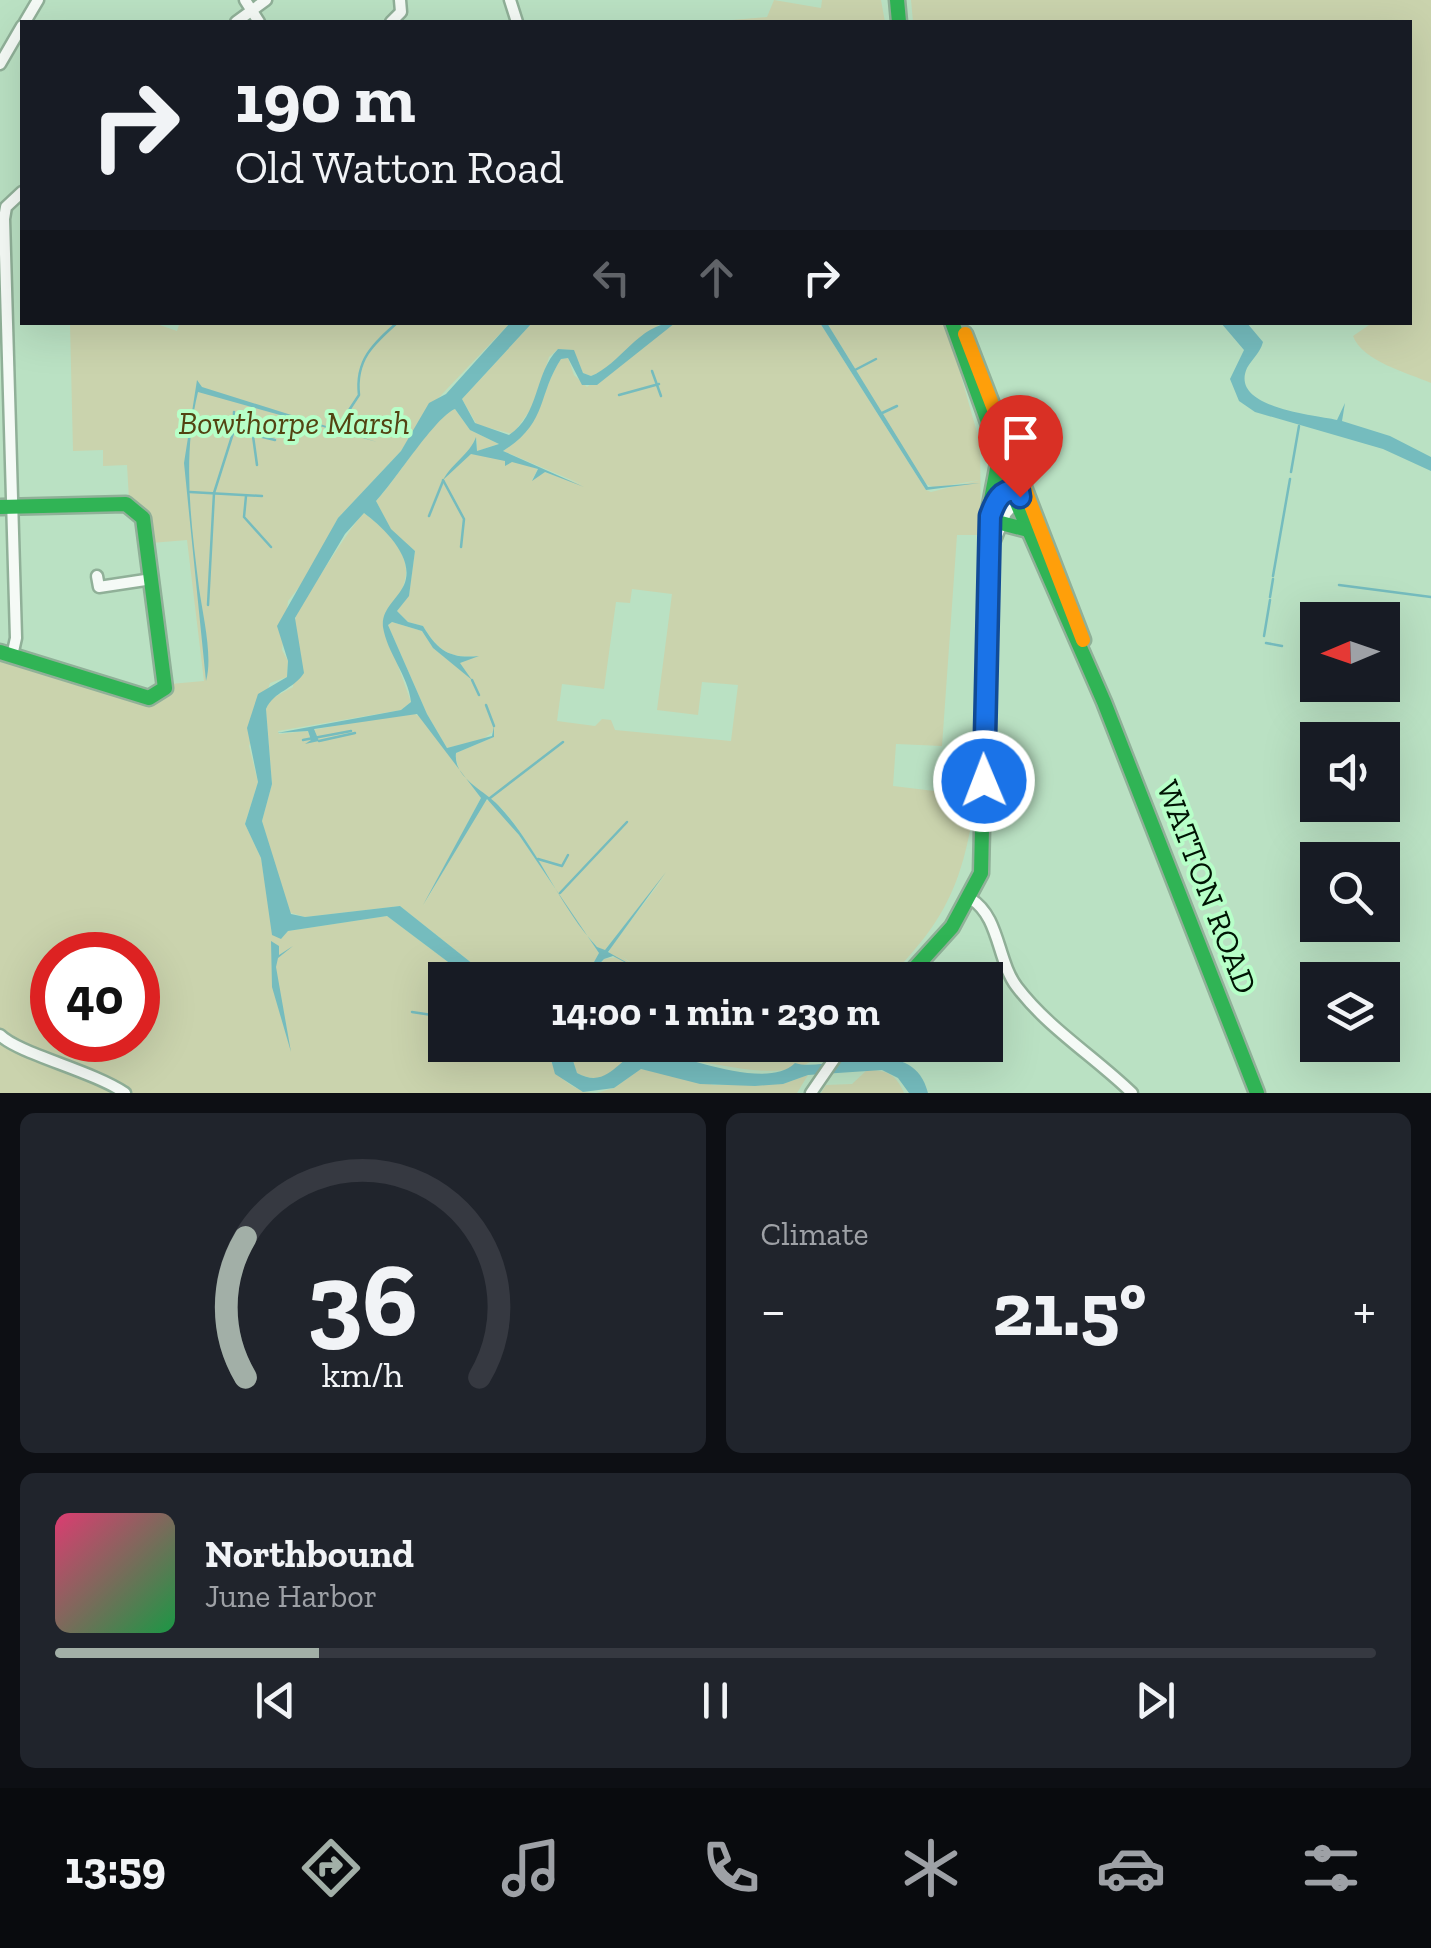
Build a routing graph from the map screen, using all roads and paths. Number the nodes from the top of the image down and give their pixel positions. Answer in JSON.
{"nodes":[{"id":1,"x":266,"y":0,"type":"edge"},
{"id":2,"x":248,"y":5,"type":"edge"},
{"id":3,"x":20,"y":31,"type":"edge"},
{"id":4,"x":0,"y":64,"type":"edge"},
{"id":5,"x":3,"y":206,"type":"edge"},
{"id":6,"x":4,"y":304,"type":"edge"},
{"id":7,"x":953,"y":325,"type":"edge"},
{"id":8,"x":962,"y":325,"type":"edge"},
{"id":9,"x":5,"y":408,"type":"edge"},
{"id":10,"x":999,"y":458,"type":"junction"},
{"id":11,"x":1016,"y":473,"type":"junction"},
{"id":12,"x":1017,"y":496,"type":"junction"},
{"id":13,"x":7,"y":507,"type":"edge"},
{"id":14,"x":1033,"y":511,"type":"junction"},
{"id":15,"x":995,"y":520,"type":"junction"},
{"id":16,"x":1028,"y":530,"type":"junction"},
{"id":17,"x":152,"y":579,"type":"junction"},
{"id":18,"x":98,"y":587,"type":"dead end"},
{"id":19,"x":6,"y":654,"type":"edge"},
{"id":20,"x":1104,"y":702,"type":"junction"},
{"id":21,"x":965,"y":758,"type":"dead end"},
{"id":22,"x":984,"y":758,"type":"junction"},
{"id":23,"x":971,"y":900,"type":"junction"},
{"id":24,"x":921,"y":962,"type":"edge"},
{"id":25,"x":0,"y":1036,"type":"edge"},
{"id":26,"x":832,"y":1062,"type":"edge"},
{"id":27,"x":125,"y":1093,"type":"edge"},
{"id":28,"x":811,"y":1093,"type":"edge"},
{"id":29,"x":1132,"y":1093,"type":"edge"},
{"id":30,"x":1256,"y":1093,"type":"edge"}],
"edges":[{"from":1,"to":2,"type":"street"},
{"from":3,"to":4,"type":"street"},
{"from":5,"to":6,"type":"street"},
{"from":6,"to":9,"type":"street"},
{"from":7,"to":10,"type":"main road","name":"WATTON ROAD"},
{"from":8,"to":11,"type":"main road","name":"WATTON ROAD"},
{"from":9,"to":13,"type":"street"},
{"from":10,"to":12,"type":"main road","name":"WATTON ROAD"},
{"from":10,"to":15,"type":"main road"},
{"from":11,"to":12,"type":"street"},
{"from":11,"to":14,"type":"main road","name":"WATTON ROAD"},
{"from":12,"to":14,"type":"street"},
{"from":12,"to":15,"type":"main road"},
{"from":12,"to":16,"type":"main road","name":"WATTON ROAD"},
{"from":13,"to":17,"type":"main road"},
{"from":13,"to":19,"type":"street"},
{"from":14,"to":20,"type":"main road","name":"WATTON ROAD"},
{"from":15,"to":16,"type":"main road"},
{"from":15,"to":22,"type":"main road"},
{"from":16,"to":20,"type":"main road","name":"WATTON ROAD"},
{"from":17,"to":18,"type":"street"},
{"from":17,"to":19,"type":"main road"},
{"from":20,"to":30,"type":"main road","name":"WATTON ROAD"},
{"from":21,"to":22,"type":"street"},
{"from":22,"to":23,"type":"main road"},
{"from":23,"to":24,"type":"main road"},
{"from":23,"to":29,"type":"street"},
{"from":25,"to":27,"type":"street"},
{"from":26,"to":28,"type":"street"}]}
